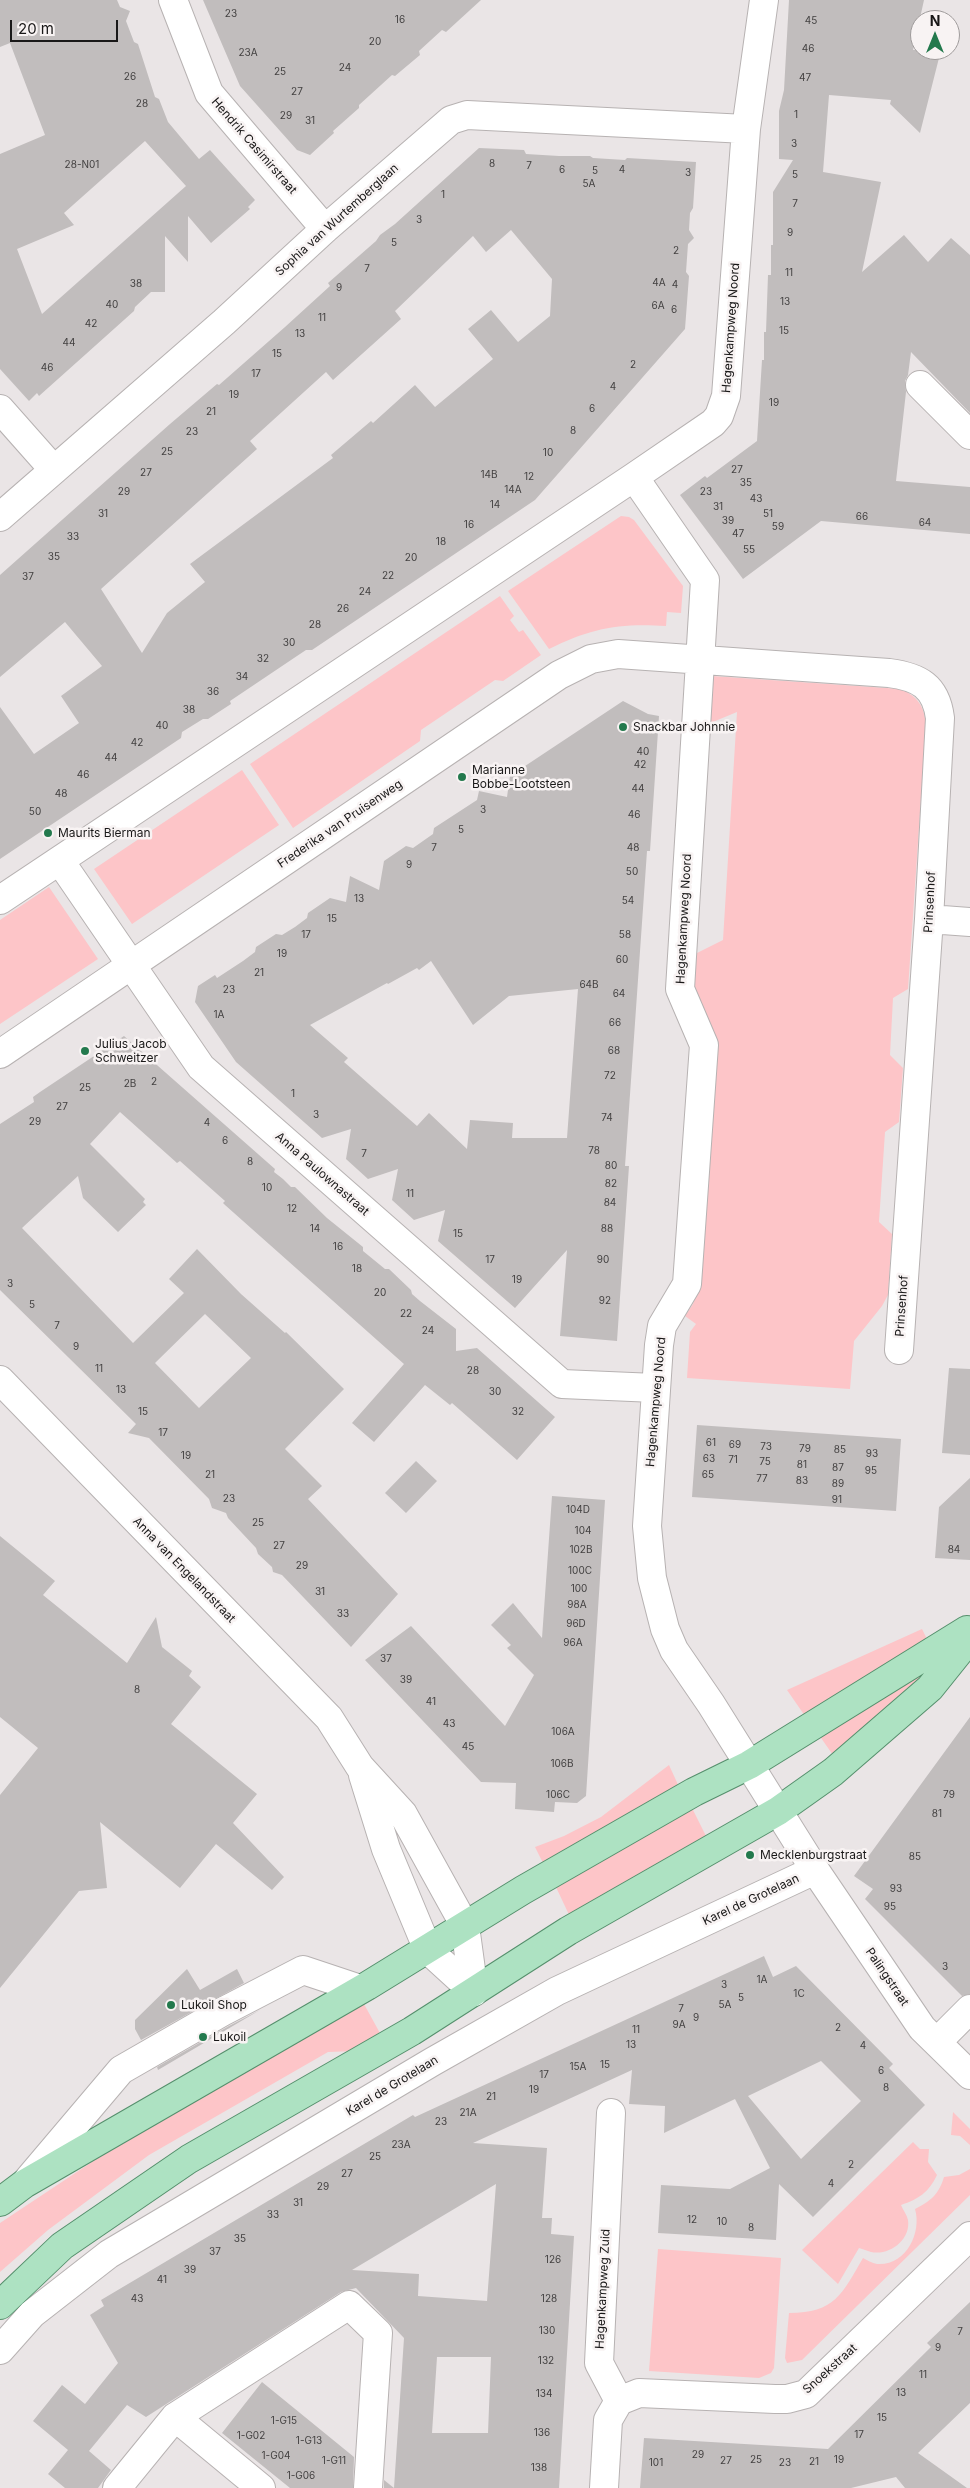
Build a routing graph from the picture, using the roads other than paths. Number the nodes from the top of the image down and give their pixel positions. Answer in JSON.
{"nodes":[{"id":1,"x":173,"y":0,"type":"edge"},
{"id":2,"x":764,"y":0,"type":"edge"},
{"id":3,"x":746,"y":129,"type":"junction"},
{"id":4,"x":325,"y":229,"type":"junction"},
{"id":5,"x":920,"y":385,"type":"dead end"},
{"id":6,"x":0,"y":409,"type":"edge"},
{"id":7,"x":970,"y":435,"type":"edge"},
{"id":8,"x":54,"y":470,"type":"junction"},
{"id":9,"x":634,"y":477,"type":"junction"},
{"id":10,"x":0,"y":517,"type":"edge"},
{"id":11,"x":700,"y":658,"type":"junction"},
{"id":12,"x":60,"y":861,"type":"junction"},
{"id":13,"x":0,"y":900,"type":"edge"},
{"id":14,"x":929,"y":919,"type":"junction"},
{"id":15,"x":970,"y":922,"type":"edge"},
{"id":16,"x":131,"y":966,"type":"junction"},
{"id":17,"x":0,"y":1054,"type":"edge"},
{"id":18,"x":899,"y":1350,"type":"dead end"},
{"id":19,"x":0,"y":1380,"type":"edge"},
{"id":20,"x":655,"y":1388,"type":"junction"},
{"id":21,"x":970,"y":1628,"type":"edge"},
{"id":22,"x":970,"y":1638,"type":"edge"},
{"id":23,"x":748,"y":1765,"type":"junction"},
{"id":24,"x":360,"y":1766,"type":"junction"},
{"id":25,"x":778,"y":1811,"type":"junction"},
{"id":26,"x":815,"y":1870,"type":"junction"},
{"id":27,"x":465,"y":1926,"type":"junction"},
{"id":28,"x":428,"y":1950,"type":"junction"},
{"id":29,"x":360,"y":1989,"type":"junction"},
{"id":30,"x":474,"y":1992,"type":"junction"},
{"id":31,"x":970,"y":2008,"type":"edge"},
{"id":32,"x":937,"y":2042,"type":"junction"},
{"id":33,"x":970,"y":2075,"type":"edge"},
{"id":34,"x":611,"y":2113,"type":"dead end"},
{"id":35,"x":24,"y":2184,"type":"junction"},
{"id":36,"x":0,"y":2202,"type":"edge"},
{"id":37,"x":970,"y":2236,"type":"edge"},
{"id":38,"x":0,"y":2304,"type":"edge"},
{"id":39,"x":0,"y":2350,"type":"edge"},
{"id":40,"x":619,"y":2401,"type":"junction"},
{"id":41,"x":175,"y":2416,"type":"junction"},
{"id":42,"x":117,"y":2488,"type":"edge"},
{"id":43,"x":261,"y":2488,"type":"edge"},
{"id":44,"x":368,"y":2488,"type":"edge"},
{"id":45,"x":604,"y":2488,"type":"edge"}],
"edges":[{"from":1,"to":4,"type":"street","name":"Hendrik Casimirstraat"},
{"from":2,"to":3,"type":"street","name":"Hagenkampweg Noord"},
{"from":3,"to":4,"type":"street","name":"Sophia van Wurtemberglaan"},
{"from":3,"to":9,"type":"street","name":"Hagenkampweg Noord"},
{"from":4,"to":8,"type":"street","name":"Sophia van Wurtemberglaan"},
{"from":5,"to":7,"type":"street"},
{"from":6,"to":8,"type":"street"},
{"from":8,"to":10,"type":"street","name":"Sophia van Wurtemberglaan"},
{"from":9,"to":11,"type":"street","name":"Hagenkampweg Noord"},
{"from":9,"to":12,"type":"street"},
{"from":11,"to":14,"type":"street","name":"Prinsenhof"},
{"from":11,"to":16,"type":"street","name":"Frederika van Pruisenweg"},
{"from":11,"to":20,"type":"street","name":"Hagenkampweg Noord"},
{"from":12,"to":13,"type":"street"},
{"from":12,"to":16,"type":"street","name":"Anna Paulownastraat"},
{"from":14,"to":15,"type":"street"},
{"from":14,"to":18,"type":"street","name":"Prinsenhof"},
{"from":16,"to":17,"type":"street","name":"Frederika van Pruisenweg"},
{"from":16,"to":20,"type":"street","name":"Anna Paulownastraat"},
{"from":19,"to":24,"type":"street","name":"Anna van Engelandstraat"},
{"from":20,"to":23,"type":"street","name":"Hagenkampweg Noord"},
{"from":21,"to":23,"type":"main road"},
{"from":22,"to":25,"type":"main road"},
{"from":23,"to":25,"type":"street","name":"Hagenkampweg Noord"},
{"from":23,"to":27,"type":"main road"},
{"from":24,"to":27,"type":"street","name":"Anna van Engelandstraat"},
{"from":24,"to":28,"type":"street","name":"Anna van Engelandstraat"},
{"from":25,"to":26,"type":"street","name":"Hagenkampweg Noord"},
{"from":25,"to":30,"type":"main road"},
{"from":26,"to":32,"type":"street","name":"Palingstraat"},
{"from":26,"to":39,"type":"street","name":"Karel de Grotelaan"},
{"from":27,"to":28,"type":"main road"},
{"from":27,"to":30,"type":"street","name":"Anna van Engelandstraat"},
{"from":28,"to":29,"type":"main road"},
{"from":28,"to":30,"type":"street","name":"Anna van Engelandstraat"},
{"from":29,"to":35,"type":"main road"},
{"from":29,"to":35,"type":"street"},
{"from":30,"to":38,"type":"main road"},
{"from":31,"to":32,"type":"street"},
{"from":32,"to":33,"type":"street","name":"Palingstraat"},
{"from":34,"to":40,"type":"street","name":"Hagenkampweg Zuid"},
{"from":35,"to":36,"type":"main road"},
{"from":37,"to":40,"type":"street","name":"Snoekstraat"},
{"from":40,"to":45,"type":"street"},
{"from":41,"to":42,"type":"street"},
{"from":41,"to":43,"type":"street"},
{"from":41,"to":44,"type":"street"}]}
